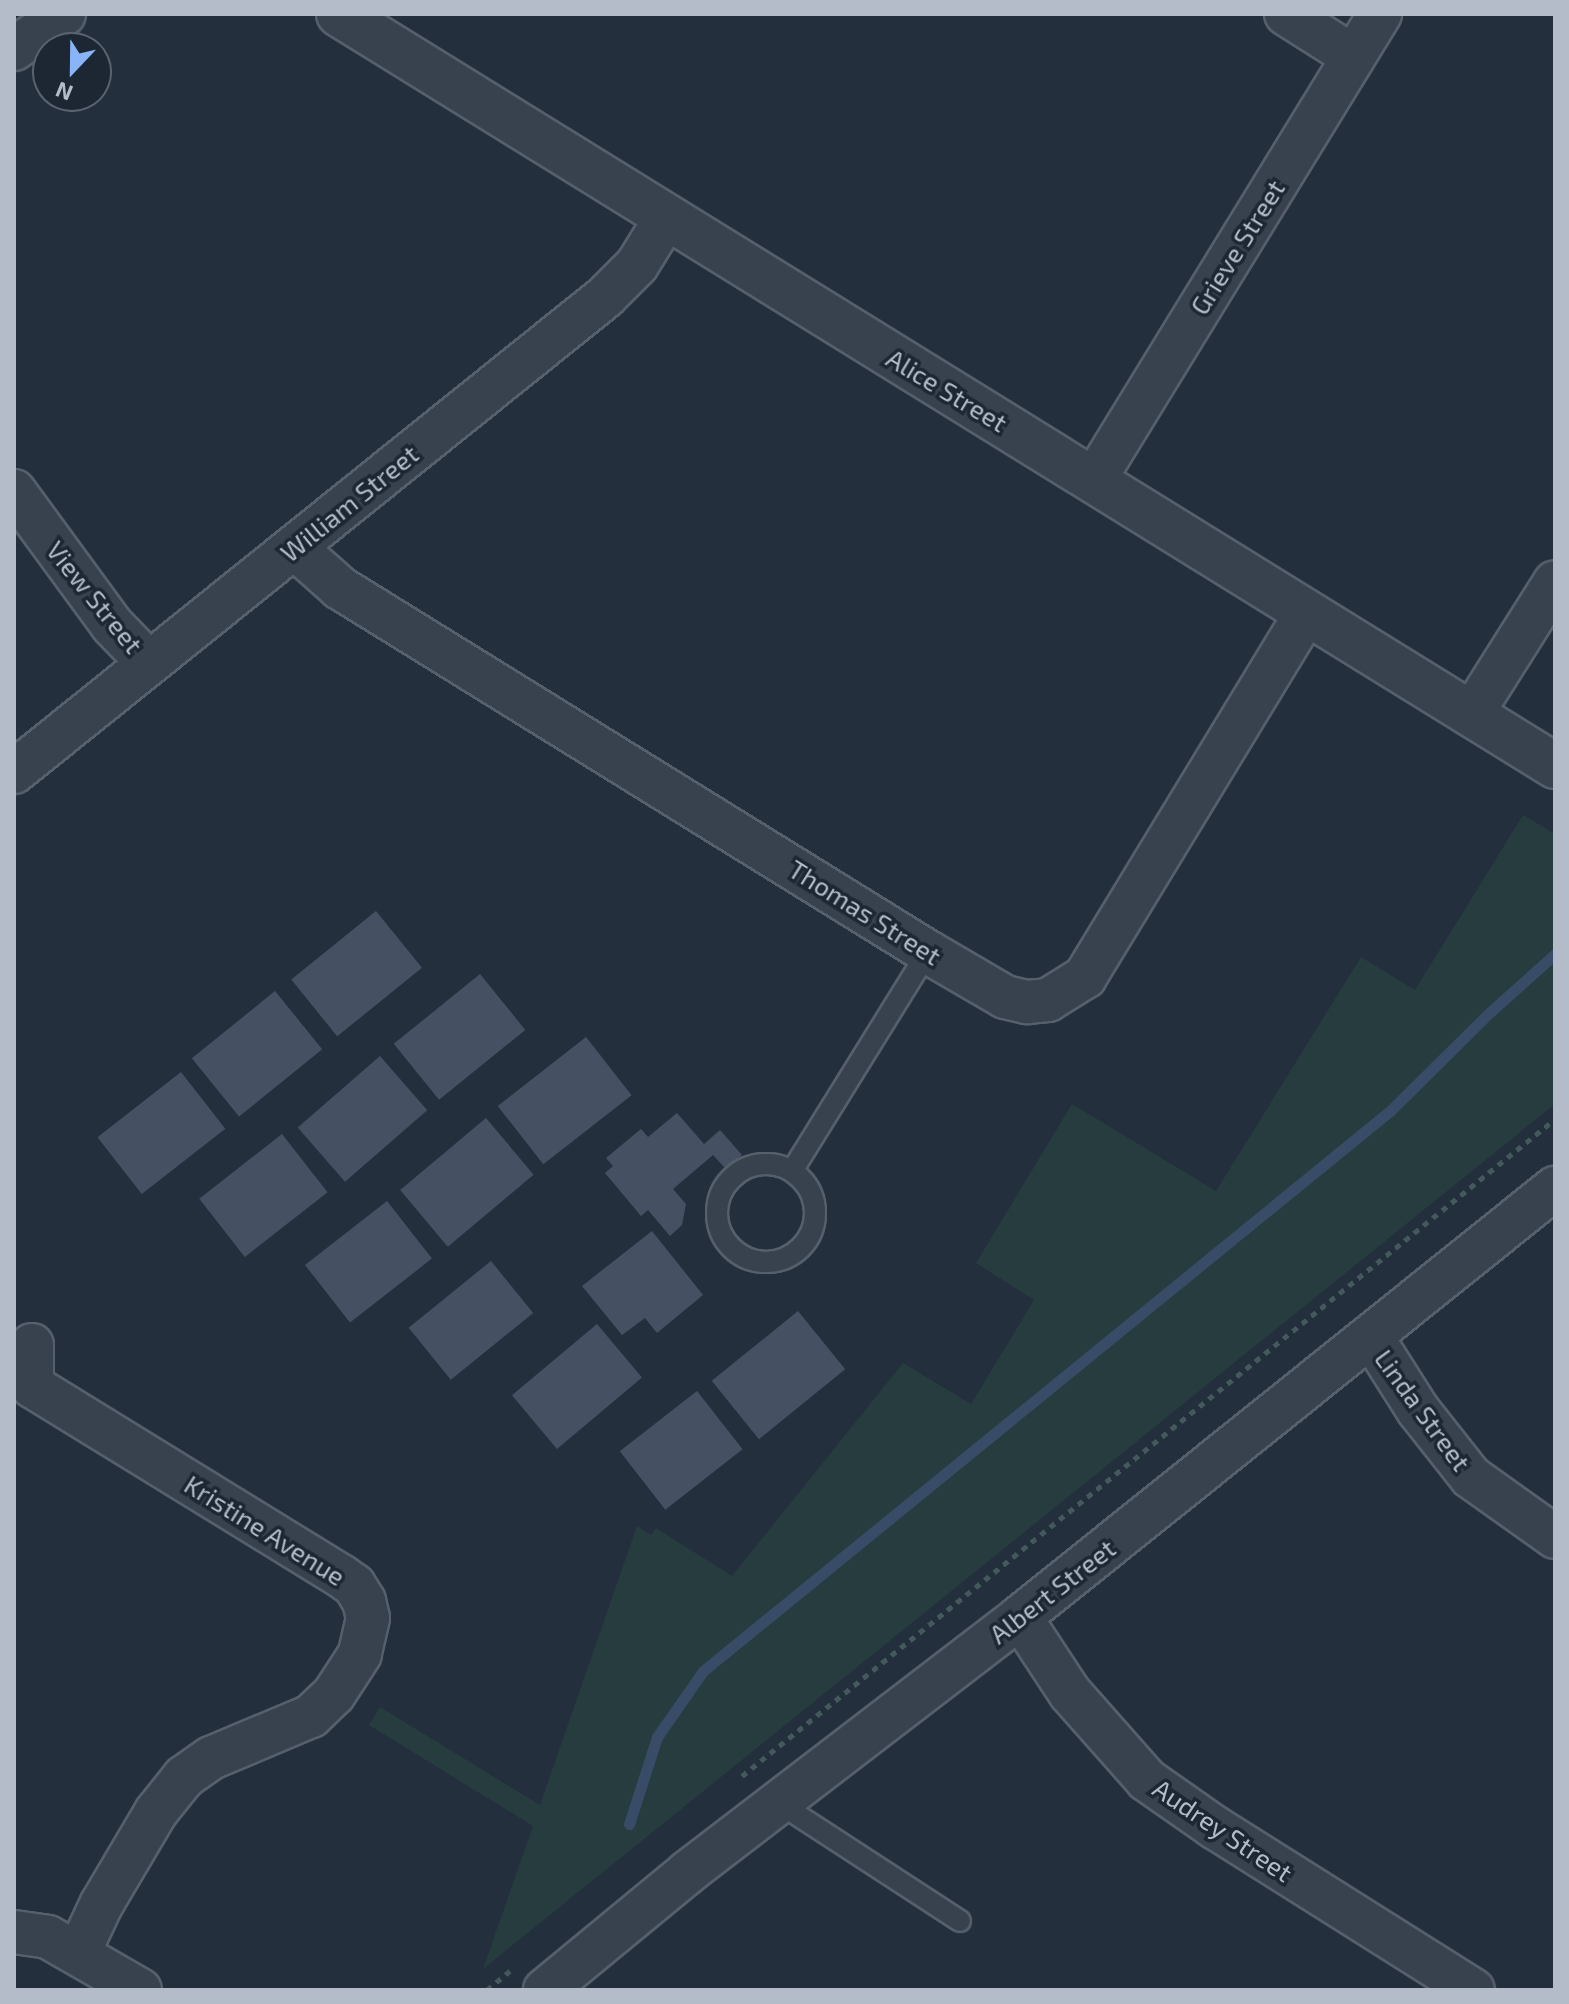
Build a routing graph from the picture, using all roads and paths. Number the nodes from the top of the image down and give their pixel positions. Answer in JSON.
{"nodes":[{"id":1,"x":64,"y":14,"type":"edge"},
{"id":2,"x":339,"y":14,"type":"edge"},
{"id":3,"x":1286,"y":14,"type":"edge"},
{"id":4,"x":1380,"y":14,"type":"edge"},
{"id":5,"x":14,"y":49,"type":"edge"},
{"id":6,"x":1354,"y":57,"type":"junction"},
{"id":7,"x":666,"y":218,"type":"junction"},
{"id":8,"x":1094,"y":480,"type":"junction"},
{"id":9,"x":14,"y":491,"type":"edge"},
{"id":10,"x":295,"y":548,"type":"junction"},
{"id":11,"x":1555,"y":582,"type":"edge"},
{"id":12,"x":1306,"y":613,"type":"junction"},
{"id":13,"x":149,"y":663,"type":"junction"},
{"id":14,"x":1471,"y":715,"type":"junction"},
{"id":15,"x":1555,"y":766,"type":"edge"},
{"id":16,"x":14,"y":772,"type":"edge"},
{"id":17,"x":928,"y":952,"type":"junction"},
{"id":18,"x":1555,"y":1119,"type":"edge"},
{"id":19,"x":792,"y":1171,"type":"junction"},
{"id":20,"x":1555,"y":1188,"type":"edge"},
{"id":21,"x":1371,"y":1336,"type":"junction"},
{"id":22,"x":32,"y":1345,"type":"dead end"},
{"id":23,"x":23,"y":1392,"type":"edge"},
{"id":24,"x":1555,"y":1537,"type":"edge"},
{"id":25,"x":1020,"y":1617,"type":"junction"},
{"id":26,"x":735,"y":1783,"type":"dead end"},
{"id":27,"x":779,"y":1803,"type":"junction"},
{"id":28,"x":960,"y":1921,"type":"dead end"},
{"id":29,"x":14,"y":1932,"type":"edge"},
{"id":30,"x":79,"y":1952,"type":"junction"},
{"id":31,"x":534,"y":1975,"type":"edge"},
{"id":32,"x":140,"y":1990,"type":"edge"},
{"id":33,"x":487,"y":1990,"type":"edge"},
{"id":34,"x":1473,"y":1990,"type":"edge"}],
"edges":[{"from":1,"to":5,"type":"street"},
{"from":2,"to":7,"type":"street","name":"Alice Street"},
{"from":3,"to":6,"type":"street"},
{"from":4,"to":6,"type":"street","name":"Grieve Street"},
{"from":6,"to":8,"type":"street","name":"Grieve Street"},
{"from":7,"to":8,"type":"street","name":"Alice Street"},
{"from":7,"to":10,"type":"street","name":"William Street"},
{"from":8,"to":12,"type":"street","name":"Alice Street"},
{"from":9,"to":13,"type":"street","name":"View Street"},
{"from":10,"to":13,"type":"street","name":"William Street"},
{"from":10,"to":17,"type":"street","name":"Thomas Street"},
{"from":11,"to":14,"type":"street"},
{"from":12,"to":14,"type":"street","name":"Alice Street"},
{"from":12,"to":17,"type":"street","name":"Thomas Street"},
{"from":13,"to":16,"type":"street","name":"William Street"},
{"from":14,"to":15,"type":"street","name":"Alice Street"},
{"from":17,"to":19,"type":"lane"},
{"from":18,"to":26,"type":"path"},
{"from":19,"to":19,"type":"lane"},
{"from":20,"to":21,"type":"street","name":"Albert Street"},
{"from":21,"to":24,"type":"street","name":"Linda Street"},
{"from":21,"to":25,"type":"street","name":"Albert Street"},
{"from":22,"to":23,"type":"street","name":"Kristine Avenue"},
{"from":23,"to":30,"type":"street","name":"Kristine Avenue"},
{"from":25,"to":27,"type":"street","name":"Albert Street"},
{"from":25,"to":34,"type":"street","name":"Audrey Street"},
{"from":27,"to":28,"type":"lane"},
{"from":27,"to":31,"type":"street","name":"Albert Street"},
{"from":29,"to":30,"type":"street"},
{"from":30,"to":32,"type":"street"},
{"from":31,"to":33,"type":"path"}]}
